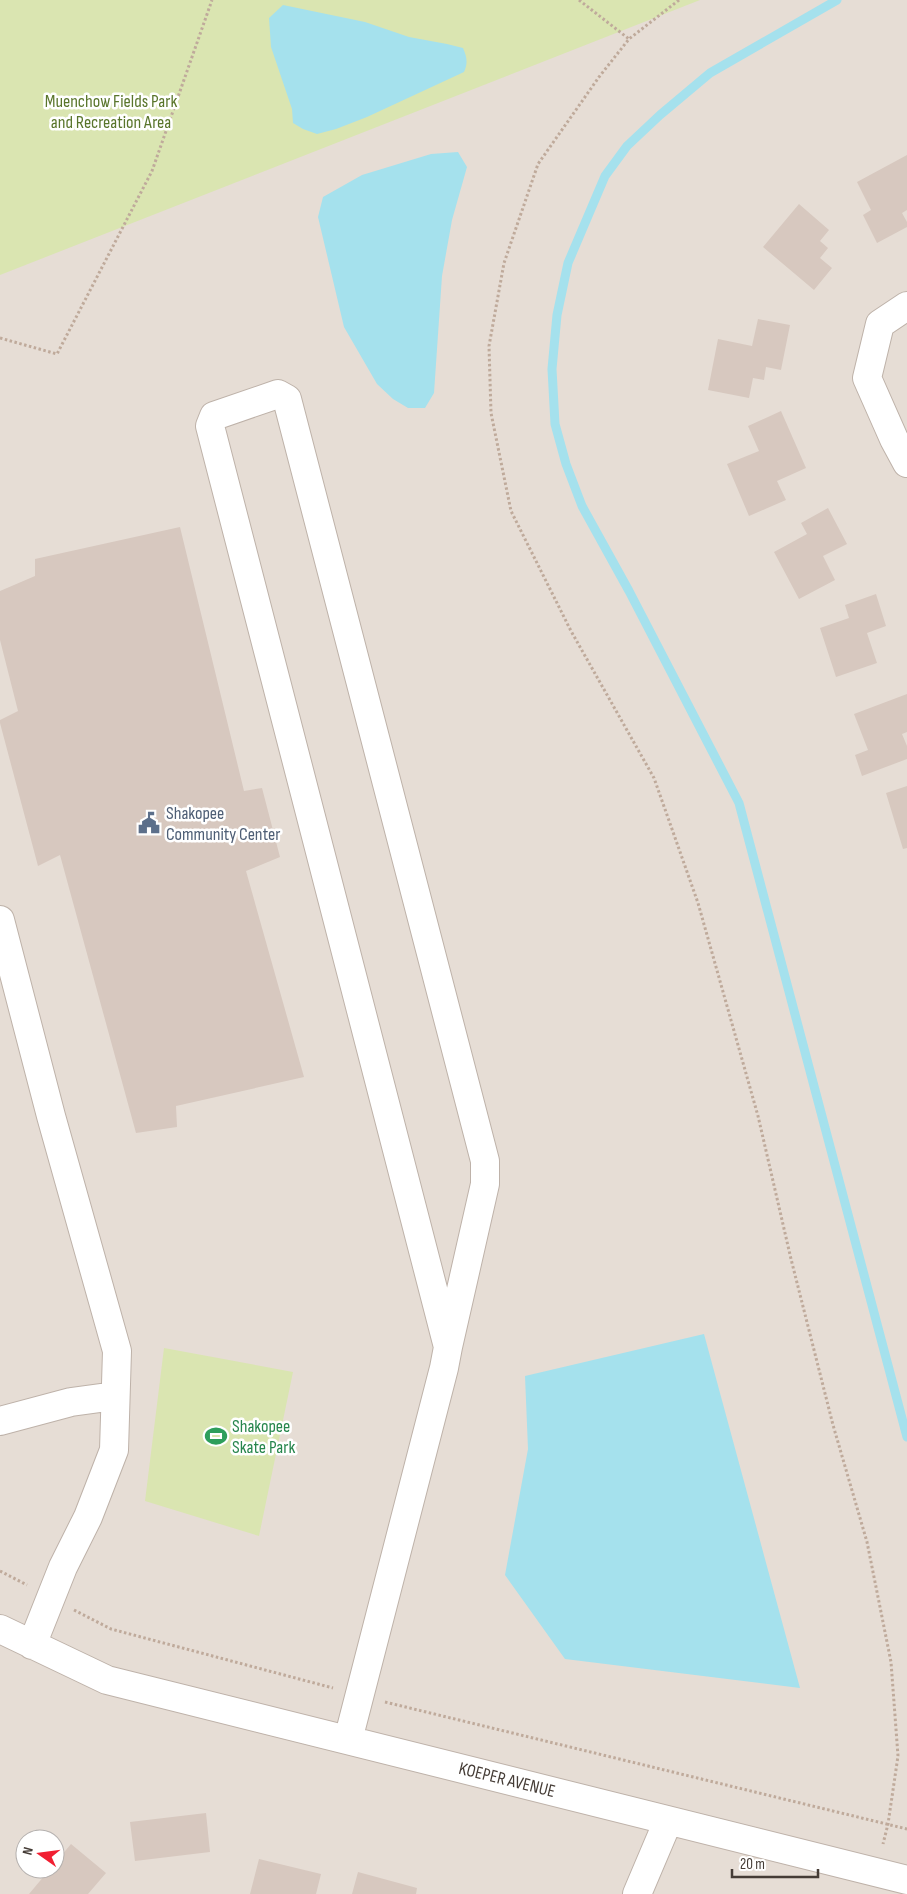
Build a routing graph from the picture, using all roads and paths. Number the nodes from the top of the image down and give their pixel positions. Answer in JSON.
{"nodes":[{"id":1,"x":212,"y":0,"type":"edge"},
{"id":2,"x":579,"y":0,"type":"edge"},
{"id":3,"x":679,"y":0,"type":"edge"},
{"id":4,"x":629,"y":39,"type":"junction"},
{"id":5,"x":907,"y":306,"type":"edge"},
{"id":6,"x":0,"y":338,"type":"edge"},
{"id":7,"x":907,"y":463,"type":"edge"},
{"id":8,"x":0,"y":920,"type":"edge"},
{"id":9,"x":448,"y":1347,"type":"junction"},
{"id":10,"x":115,"y":1396,"type":"junction"},
{"id":11,"x":0,"y":1421,"type":"edge"},
{"id":12,"x":0,"y":1571,"type":"edge"},
{"id":13,"x":51,"y":1598,"type":"junction"},
{"id":14,"x":0,"y":1629,"type":"edge"},
{"id":15,"x":32,"y":1645,"type":"junction"},
{"id":16,"x":360,"y":1695,"type":"junction"},
{"id":17,"x":348,"y":1740,"type":"junction"},
{"id":18,"x":668,"y":1821,"type":"junction"},
{"id":19,"x":888,"y":1824,"type":"junction"},
{"id":20,"x":907,"y":1829,"type":"edge"},
{"id":21,"x":876,"y":1872,"type":"junction"},
{"id":22,"x":907,"y":1880,"type":"edge"},
{"id":23,"x":637,"y":1894,"type":"edge"}],
"edges":[{"from":1,"to":6,"type":"path"},
{"from":2,"to":4,"type":"path"},
{"from":3,"to":4,"type":"path"},
{"from":4,"to":19,"type":"path"},
{"from":5,"to":7,"type":"street"},
{"from":8,"to":10,"type":"street"},
{"from":9,"to":9,"type":"street"},
{"from":9,"to":16,"type":"street"},
{"from":10,"to":11,"type":"street"},
{"from":10,"to":13,"type":"street"},
{"from":12,"to":13,"type":"path"},
{"from":13,"to":15,"type":"street"},
{"from":13,"to":16,"type":"path"},
{"from":14,"to":15,"type":"street","name":"KOEPER AVENUE"},
{"from":15,"to":17,"type":"street","name":"KOEPER AVENUE"},
{"from":16,"to":17,"type":"street"},
{"from":16,"to":19,"type":"path"},
{"from":17,"to":18,"type":"street","name":"KOEPER AVENUE"},
{"from":18,"to":21,"type":"street","name":"KOEPER AVENUE"},
{"from":18,"to":23,"type":"street"},
{"from":19,"to":20,"type":"path"},
{"from":19,"to":21,"type":"path"},
{"from":21,"to":22,"type":"street","name":"KOEPER AVENUE"}]}
